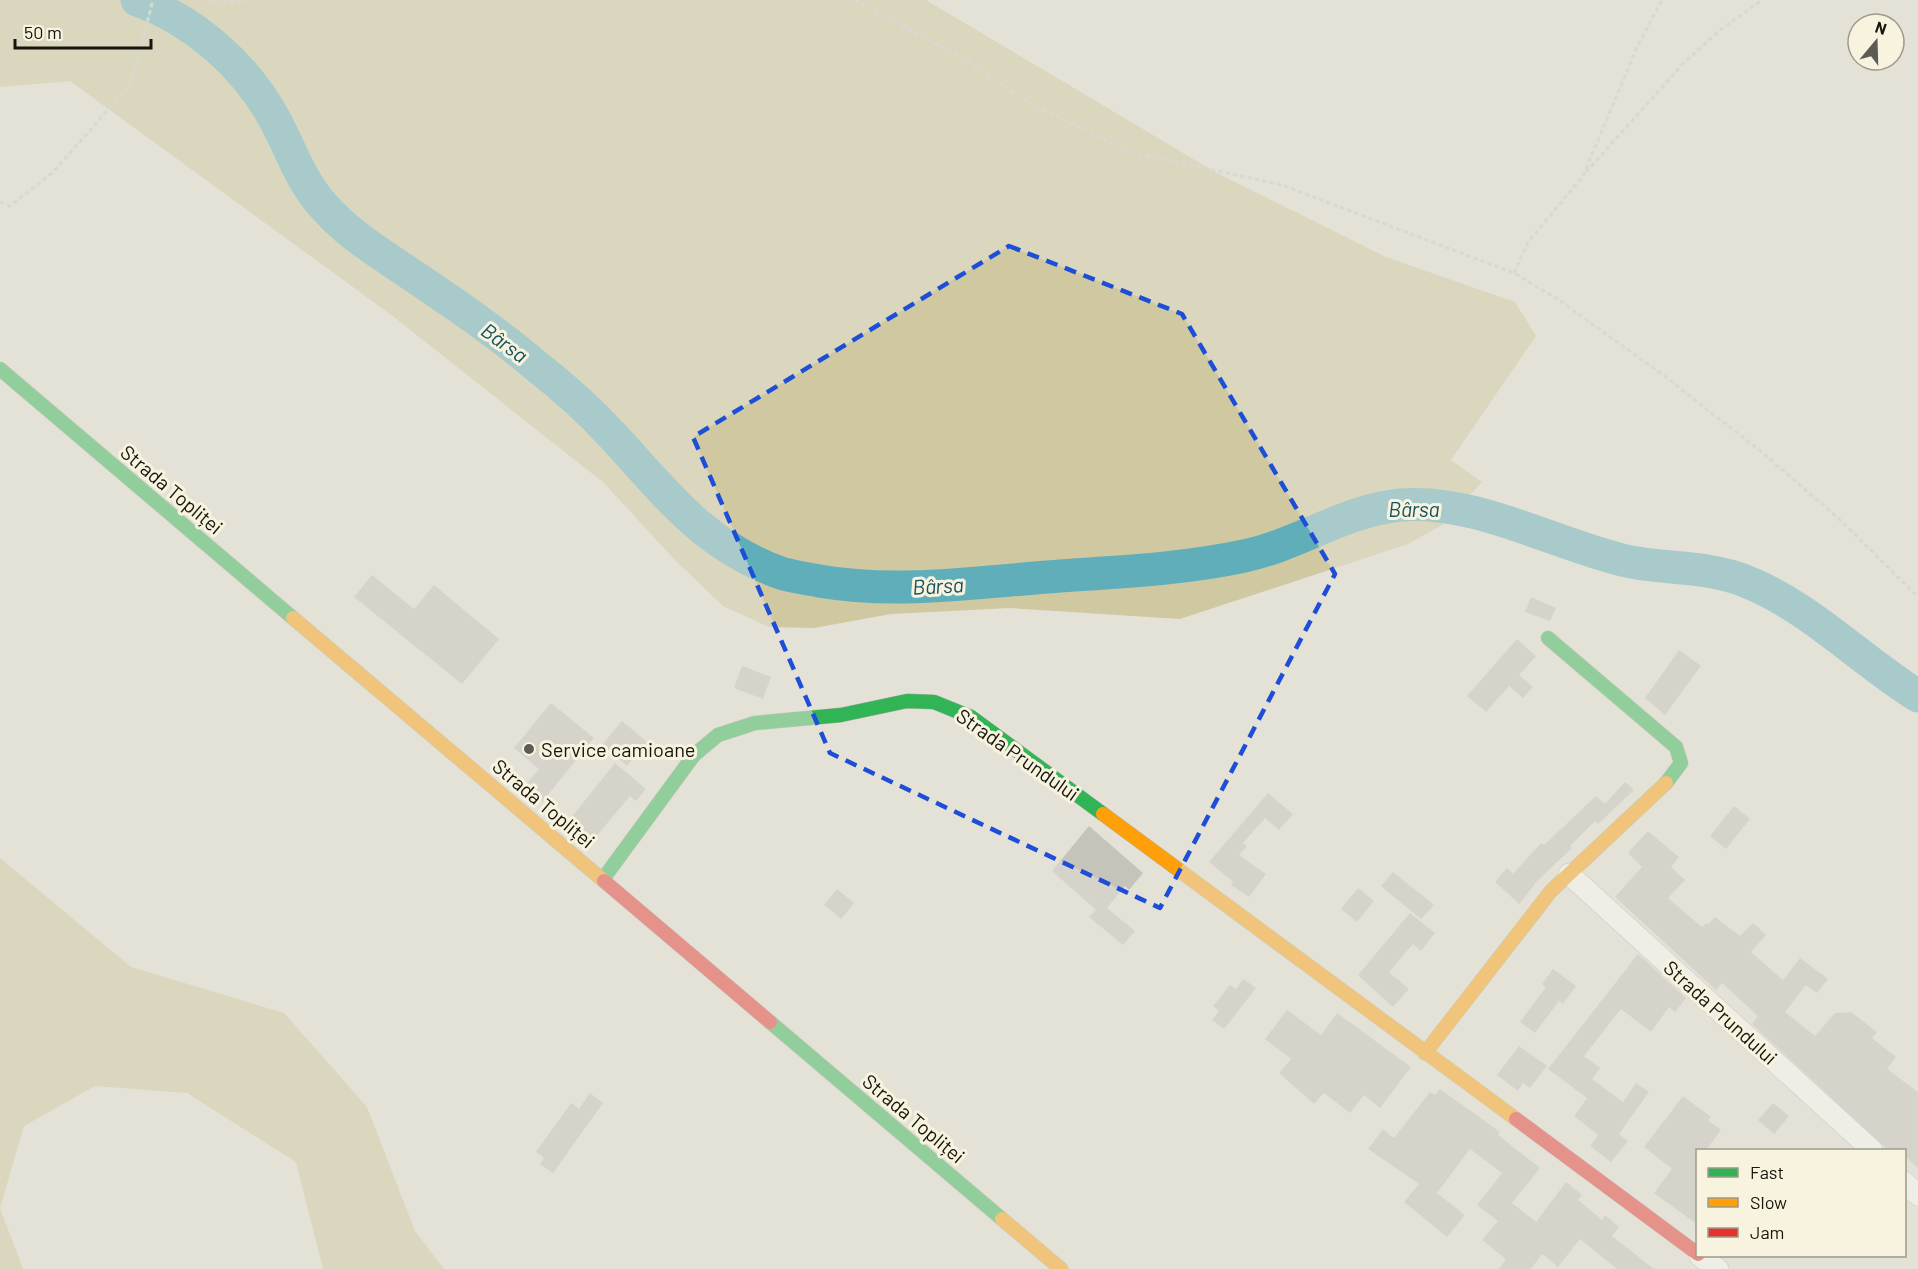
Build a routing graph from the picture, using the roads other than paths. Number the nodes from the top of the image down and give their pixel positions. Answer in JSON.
{"nodes":[{"id":1,"x":0,"y":369,"type":"edge"},
{"id":2,"x":1548,"y":638,"type":"dead end"},
{"id":3,"x":1569,"y":874,"type":"junction"},
{"id":4,"x":603,"y":879,"type":"junction"},
{"id":5,"x":1425,"y":1053,"type":"junction"},
{"id":6,"x":1871,"y":1149,"type":"edge"},
{"id":7,"x":1906,"y":1183,"type":"edge"},
{"id":8,"x":1918,"y":1196,"type":"edge"},
{"id":9,"x":1696,"y":1253,"type":"edge"},
{"id":10,"x":1702,"y":1257,"type":"edge"},
{"id":11,"x":1061,"y":1269,"type":"edge"},
{"id":12,"x":1718,"y":1269,"type":"edge"}],
"edges":[{"from":1,"to":4,"type":"street","name":"Strada Topliței"},
{"from":2,"to":3,"type":"street"},
{"from":3,"to":5,"type":"street"},
{"from":3,"to":6,"type":"street","name":"Strada Prundului"},
{"from":4,"to":5,"type":"street","name":"Strada Prundului"},
{"from":4,"to":11,"type":"street","name":"Strada Topliței"},
{"from":5,"to":9,"type":"street","name":"Strada Prundului"},
{"from":7,"to":8,"type":"street"},
{"from":10,"to":12,"type":"street","name":"Strada Prundului"}]}
